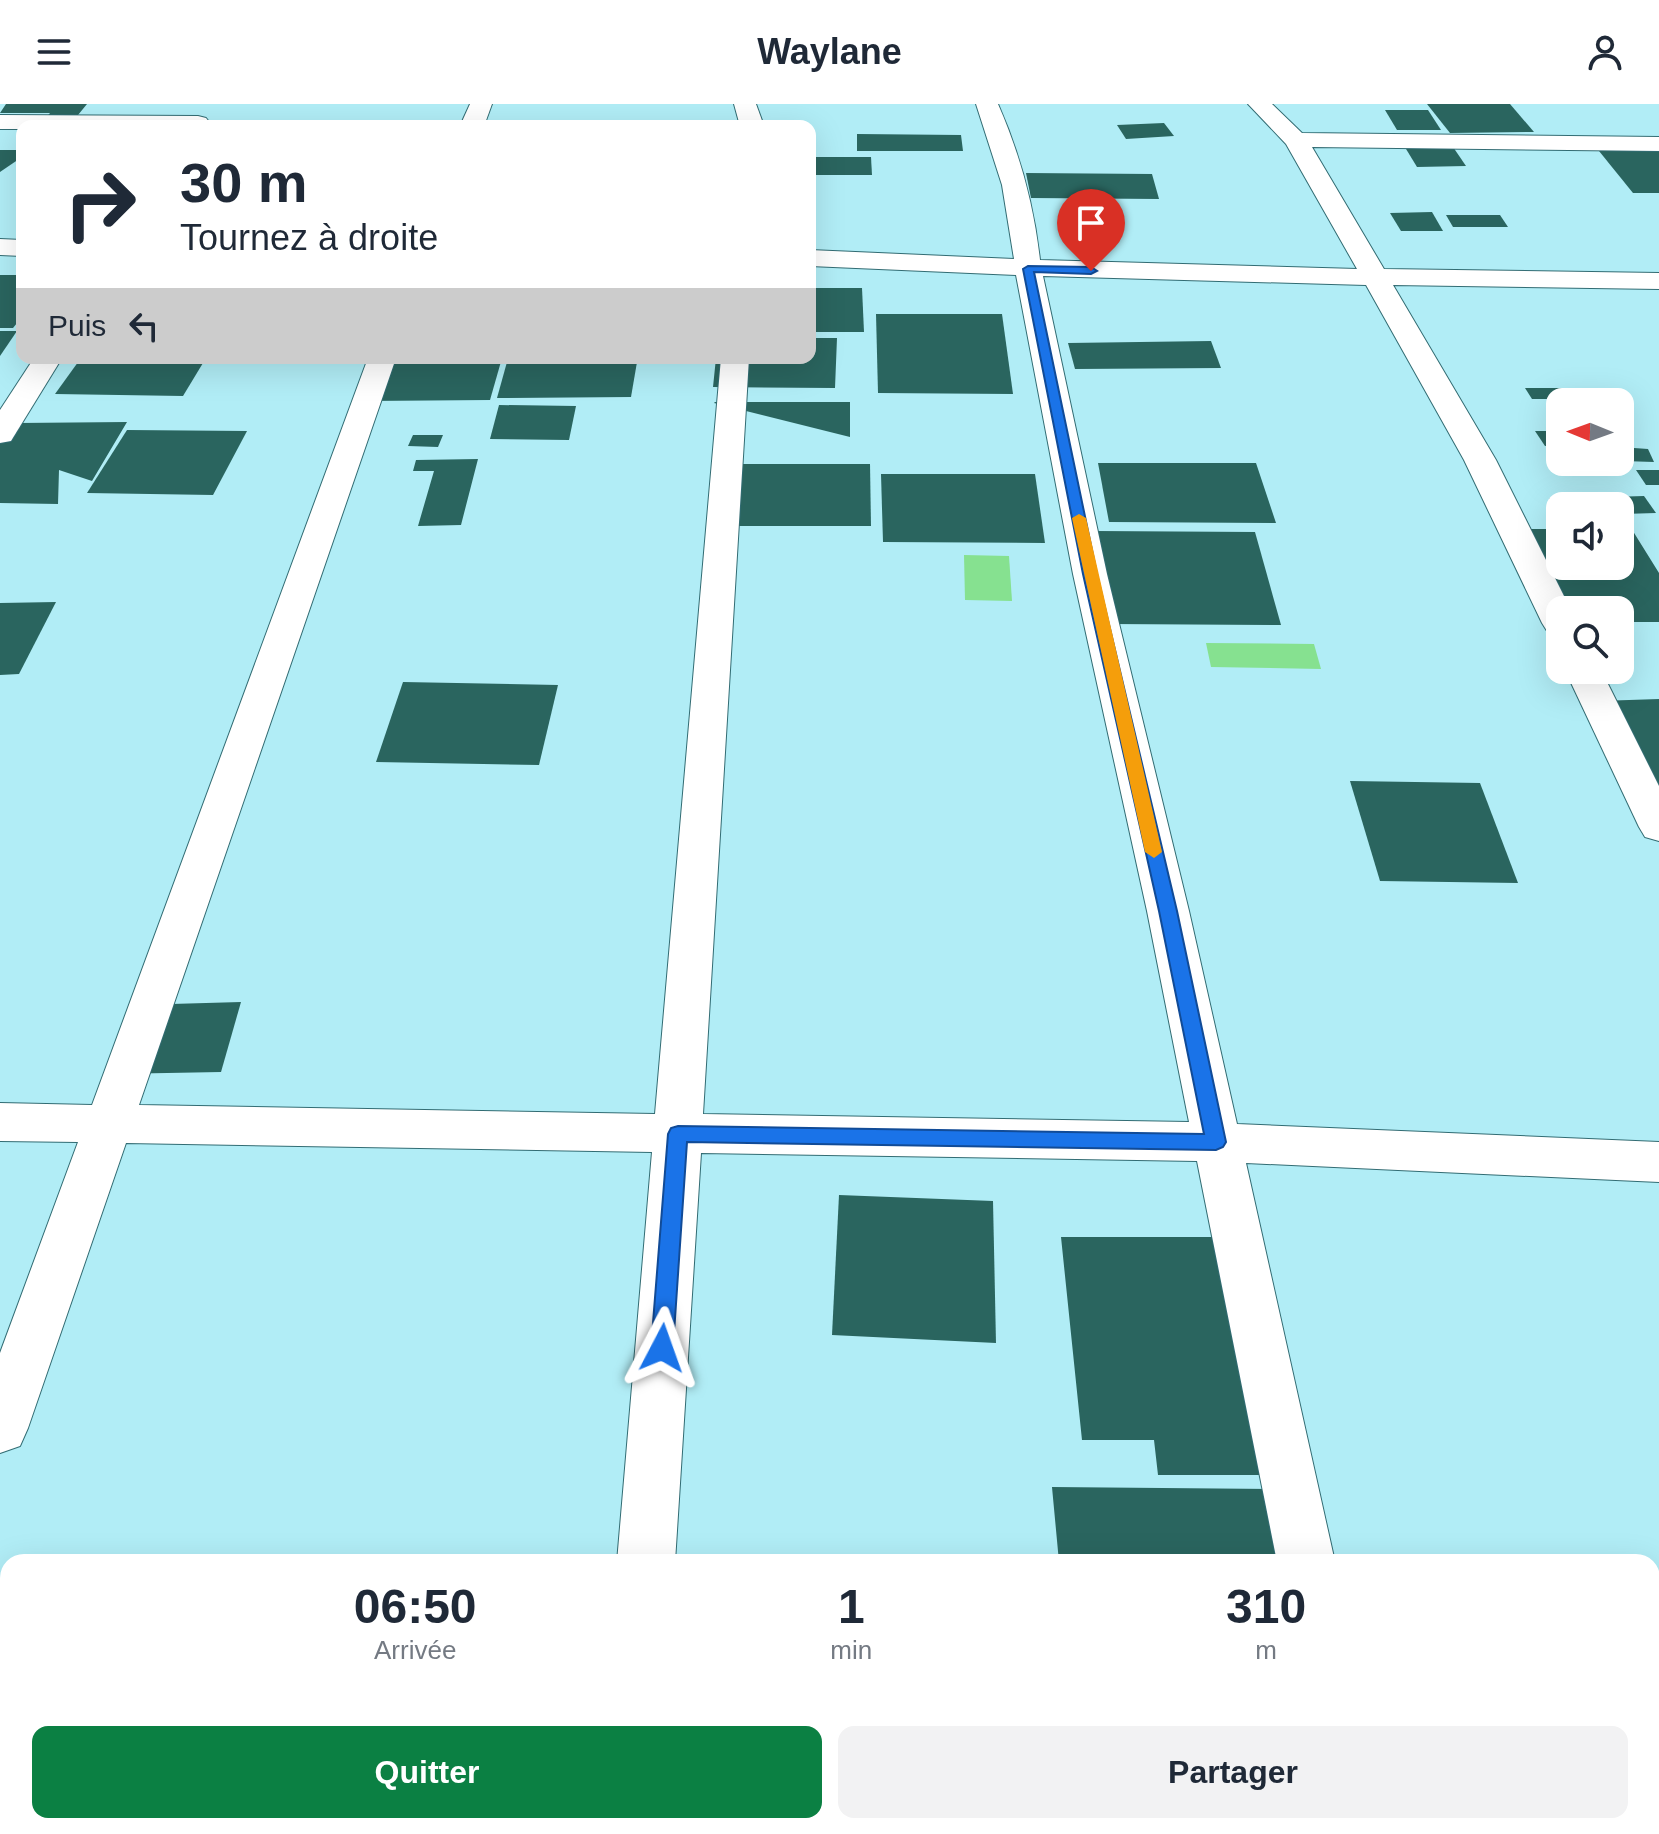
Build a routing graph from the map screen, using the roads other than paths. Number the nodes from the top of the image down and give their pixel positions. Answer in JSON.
{"nodes":[{"id":1,"x":987,"y":104,"type":"edge"},
{"id":2,"x":1259,"y":104,"type":"edge"},
{"id":3,"x":200,"y":118,"type":"edge"},
{"id":4,"x":100,"y":120,"type":"edge"},
{"id":5,"x":1296,"y":140,"type":"junction"},
{"id":6,"x":1659,"y":144,"type":"edge"},
{"id":7,"x":816,"y":258,"type":"edge"},
{"id":8,"x":1028,"y":269,"type":"junction"},
{"id":9,"x":1375,"y":278,"type":"junction"},
{"id":10,"x":1659,"y":281,"type":"edge"},
{"id":11,"x":44,"y":364,"type":"edge"},
{"id":12,"x":380,"y":364,"type":"edge"},
{"id":13,"x":735,"y":364,"type":"edge"},
{"id":14,"x":0,"y":434,"type":"edge"},
{"id":15,"x":1547,"y":596,"type":"edge"},
{"id":16,"x":1590,"y":684,"type":"edge"},
{"id":17,"x":1659,"y":827,"type":"edge"},
{"id":18,"x":0,"y":1122,"type":"edge"},
{"id":19,"x":109,"y":1124,"type":"junction"},
{"id":20,"x":678,"y":1134,"type":"junction"},
{"id":21,"x":1216,"y":1142,"type":"junction"},
{"id":22,"x":1659,"y":1162,"type":"edge"},
{"id":23,"x":0,"y":1428,"type":"edge"},
{"id":24,"x":647,"y":1554,"type":"edge"},
{"id":25,"x":1304,"y":1554,"type":"edge"}],
"edges":[{"from":1,"to":8,"type":"street"},
{"from":2,"to":5,"type":"street"},
{"from":3,"to":4,"type":"street"},
{"from":5,"to":6,"type":"street"},
{"from":5,"to":9,"type":"street"},
{"from":7,"to":8,"type":"street"},
{"from":8,"to":9,"type":"street"},
{"from":8,"to":21,"type":"street"},
{"from":9,"to":10,"type":"street"},
{"from":9,"to":15,"type":"street"},
{"from":11,"to":14,"type":"street"},
{"from":12,"to":19,"type":"street"},
{"from":13,"to":20,"type":"street"},
{"from":16,"to":17,"type":"street"},
{"from":18,"to":19,"type":"street"},
{"from":19,"to":20,"type":"street"},
{"from":19,"to":23,"type":"street"},
{"from":20,"to":21,"type":"street"},
{"from":20,"to":24,"type":"street"},
{"from":21,"to":22,"type":"street"},
{"from":21,"to":25,"type":"street"}]}
